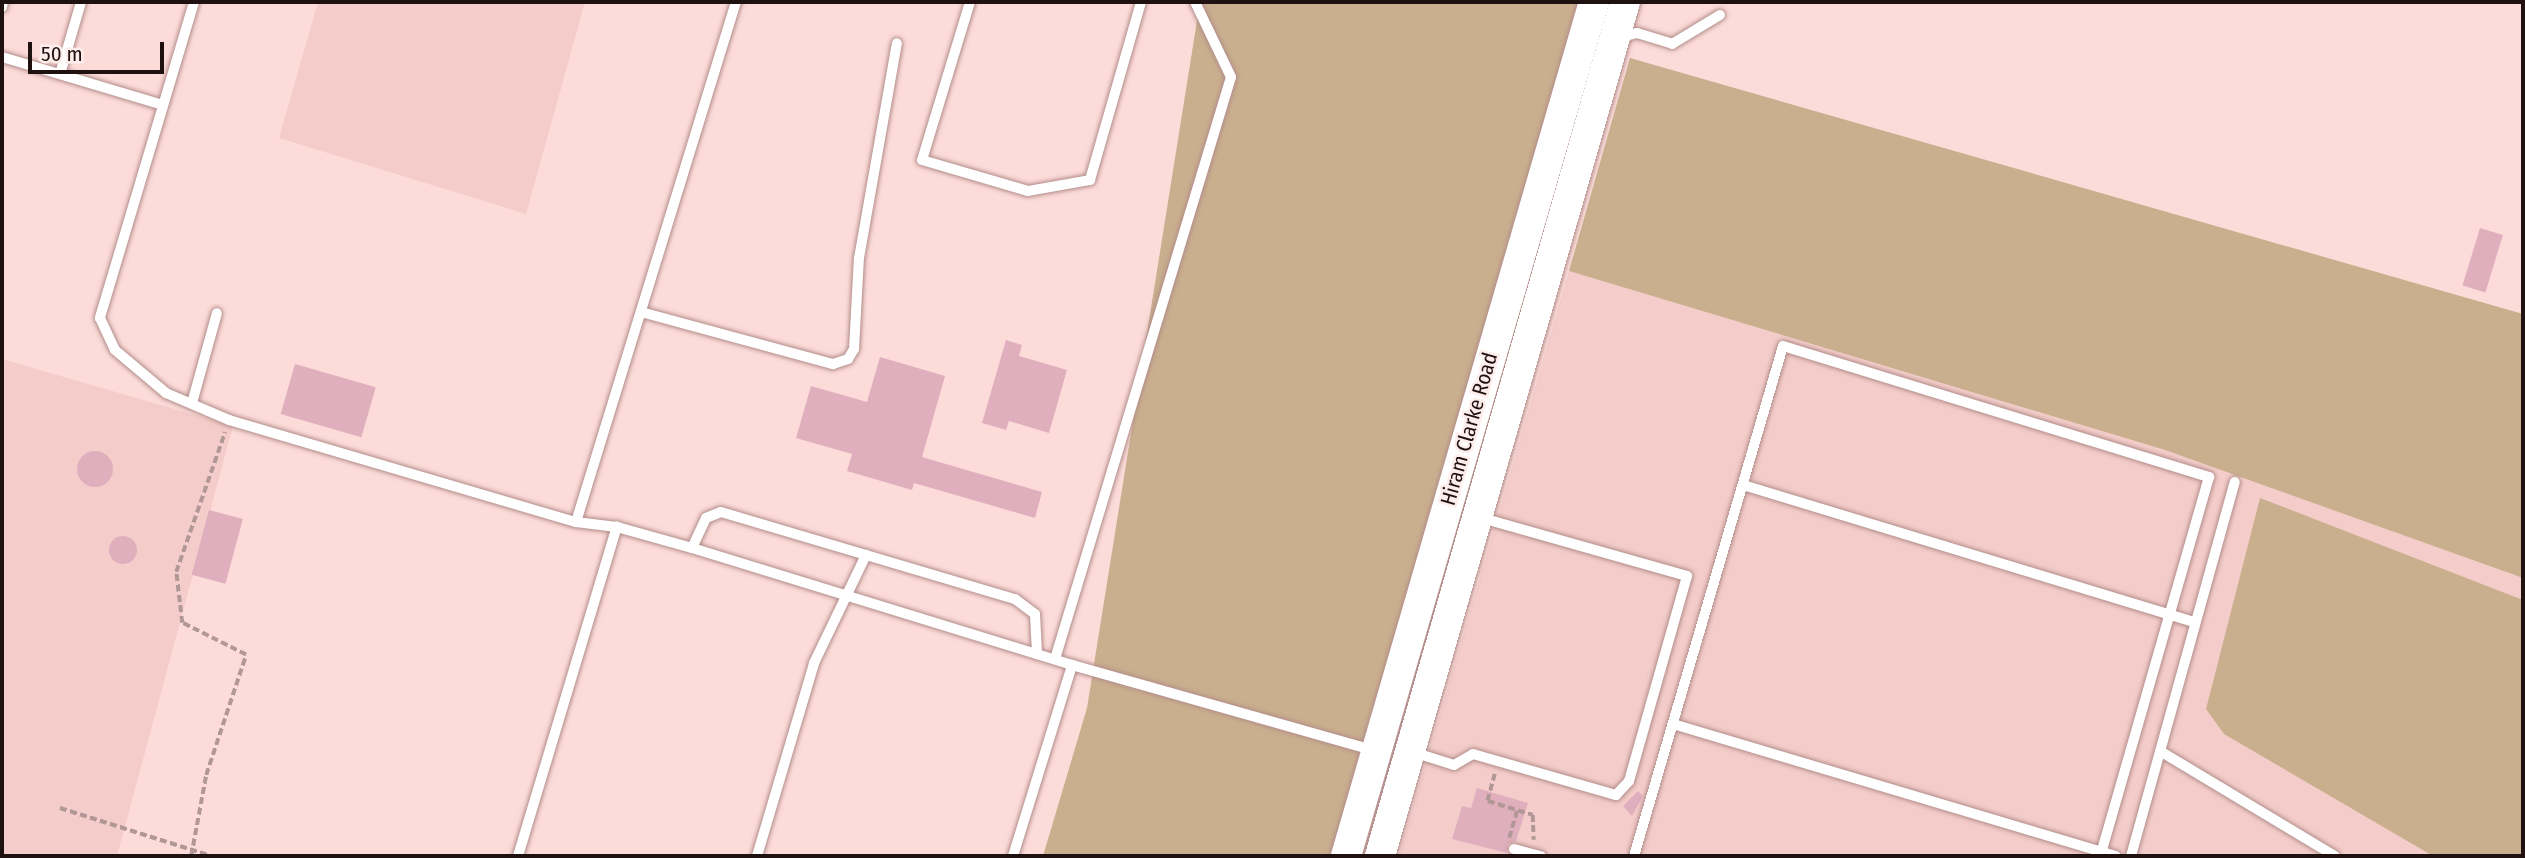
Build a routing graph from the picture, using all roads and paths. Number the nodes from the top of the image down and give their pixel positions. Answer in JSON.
{"nodes":[{"id":1,"x":3,"y":2,"type":"edge"},
{"id":2,"x":81,"y":2,"type":"edge"},
{"id":3,"x":194,"y":2,"type":"edge"},
{"id":4,"x":736,"y":2,"type":"edge"},
{"id":5,"x":970,"y":2,"type":"edge"},
{"id":6,"x":1141,"y":2,"type":"edge"},
{"id":7,"x":1195,"y":2,"type":"edge"},
{"id":8,"x":1625,"y":2,"type":"edge"},
{"id":9,"x":2,"y":7,"type":"edge"},
{"id":10,"x":1720,"y":15,"type":"dead end"},
{"id":11,"x":1590,"y":16,"type":"edge"},
{"id":12,"x":1615,"y":39,"type":"junction"},
{"id":13,"x":897,"y":43,"type":"dead end"},
{"id":14,"x":2,"y":57,"type":"edge"},
{"id":15,"x":60,"y":74,"type":"junction"},
{"id":16,"x":163,"y":105,"type":"junction"},
{"id":17,"x":1515,"y":271,"type":"junction"},
{"id":18,"x":1546,"y":280,"type":"junction"},
{"id":19,"x":640,"y":312,"type":"junction"},
{"id":20,"x":217,"y":313,"type":"dead end"},
{"id":21,"x":192,"y":403,"type":"junction"},
{"id":22,"x":229,"y":420,"type":"junction"},
{"id":23,"x":2235,"y":482,"type":"dead end"},
{"id":24,"x":1743,"y":485,"type":"junction"},
{"id":25,"x":1445,"y":512,"type":"junction"},
{"id":26,"x":1476,"y":517,"type":"junction"},
{"id":27,"x":576,"y":522,"type":"junction"},
{"id":28,"x":617,"y":527,"type":"junction"},
{"id":29,"x":692,"y":548,"type":"junction"},
{"id":30,"x":866,"y":555,"type":"junction"},
{"id":31,"x":847,"y":596,"type":"junction"},
{"id":32,"x":2170,"y":613,"type":"junction"},
{"id":33,"x":2194,"y":622,"type":"junction"},
{"id":34,"x":1037,"y":654,"type":"junction"},
{"id":35,"x":1055,"y":659,"type":"junction"},
{"id":36,"x":1072,"y":666,"type":"junction"},
{"id":37,"x":1673,"y":724,"type":"junction"},
{"id":38,"x":1376,"y":751,"type":"junction"},
{"id":39,"x":2160,"y":751,"type":"junction"},
{"id":40,"x":1412,"y":752,"type":"junction"},
{"id":41,"x":1499,"y":762,"type":"junction"},
{"id":42,"x":60,"y":808,"type":"dead end"},
{"id":43,"x":1517,"y":810,"type":"junction"},
{"id":44,"x":1514,"y":849,"type":"joint"},
{"id":45,"x":192,"y":854,"type":"edge"},
{"id":46,"x":2101,"y":854,"type":"edge"},
{"id":47,"x":1538,"y":855,"type":"edge"},
{"id":48,"x":211,"y":856,"type":"edge"},
{"id":49,"x":518,"y":856,"type":"edge"},
{"id":50,"x":757,"y":856,"type":"edge"},
{"id":51,"x":1013,"y":856,"type":"edge"},
{"id":52,"x":1346,"y":856,"type":"edge"},
{"id":53,"x":1380,"y":856,"type":"edge"},
{"id":54,"x":1634,"y":856,"type":"edge"},
{"id":55,"x":2116,"y":856,"type":"edge"},
{"id":56,"x":2132,"y":856,"type":"edge"},
{"id":57,"x":2335,"y":856,"type":"edge"}],
"edges":[{"from":1,"to":9,"type":"lane"},
{"from":2,"to":15,"type":"lane"},
{"from":3,"to":16,"type":"lane"},
{"from":4,"to":19,"type":"lane"},
{"from":5,"to":6,"type":"lane"},
{"from":7,"to":35,"type":"lane"},
{"from":8,"to":12,"type":"main road","name":"Hiram Clarke Road"},
{"from":10,"to":12,"type":"lane"},
{"from":11,"to":12,"type":"main road"},
{"from":11,"to":17,"type":"main road","name":"Hiram Clarke Road"},
{"from":12,"to":18,"type":"main road","name":"Hiram Clarke Road"},
{"from":13,"to":19,"type":"lane"},
{"from":14,"to":15,"type":"lane"},
{"from":15,"to":16,"type":"lane"},
{"from":16,"to":21,"type":"lane"},
{"from":17,"to":18,"type":"main road"},
{"from":17,"to":25,"type":"main road","name":"Hiram Clarke Road"},
{"from":18,"to":26,"type":"main road","name":"Hiram Clarke Road"},
{"from":19,"to":27,"type":"lane"},
{"from":20,"to":21,"type":"lane"},
{"from":21,"to":22,"type":"lane"},
{"from":22,"to":27,"type":"lane"},
{"from":22,"to":45,"type":"path"},
{"from":23,"to":33,"type":"lane"},
{"from":24,"to":32,"type":"lane"},
{"from":24,"to":32,"type":"lane"},
{"from":24,"to":37,"type":"lane"},
{"from":25,"to":26,"type":"main road"},
{"from":25,"to":38,"type":"main road","name":"Hiram Clarke Road"},
{"from":26,"to":40,"type":"main road","name":"Hiram Clarke Road"},
{"from":26,"to":41,"type":"lane"},
{"from":27,"to":28,"type":"lane"},
{"from":28,"to":29,"type":"lane"},
{"from":28,"to":49,"type":"lane"},
{"from":29,"to":30,"type":"lane"},
{"from":29,"to":31,"type":"lane"},
{"from":30,"to":31,"type":"lane"},
{"from":30,"to":34,"type":"lane"},
{"from":31,"to":34,"type":"lane"},
{"from":31,"to":50,"type":"lane"},
{"from":32,"to":33,"type":"lane"},
{"from":32,"to":46,"type":"lane"},
{"from":33,"to":39,"type":"lane"},
{"from":34,"to":35,"type":"lane"},
{"from":35,"to":36,"type":"lane"},
{"from":36,"to":38,"type":"lane"},
{"from":36,"to":51,"type":"lane"},
{"from":37,"to":46,"type":"lane"},
{"from":37,"to":54,"type":"lane"},
{"from":38,"to":40,"type":"main road"},
{"from":38,"to":52,"type":"main road","name":"Hiram Clarke Road"},
{"from":39,"to":56,"type":"lane"},
{"from":39,"to":57,"type":"lane"},
{"from":40,"to":41,"type":"lane"},
{"from":40,"to":53,"type":"main road","name":"Hiram Clarke Road"},
{"from":41,"to":43,"type":"path"},
{"from":42,"to":45,"type":"path"},
{"from":43,"to":44,"type":"path"},
{"from":43,"to":47,"type":"path"},
{"from":44,"to":47,"type":"lane"},
{"from":45,"to":48,"type":"path"},
{"from":46,"to":55,"type":"lane"}]}
